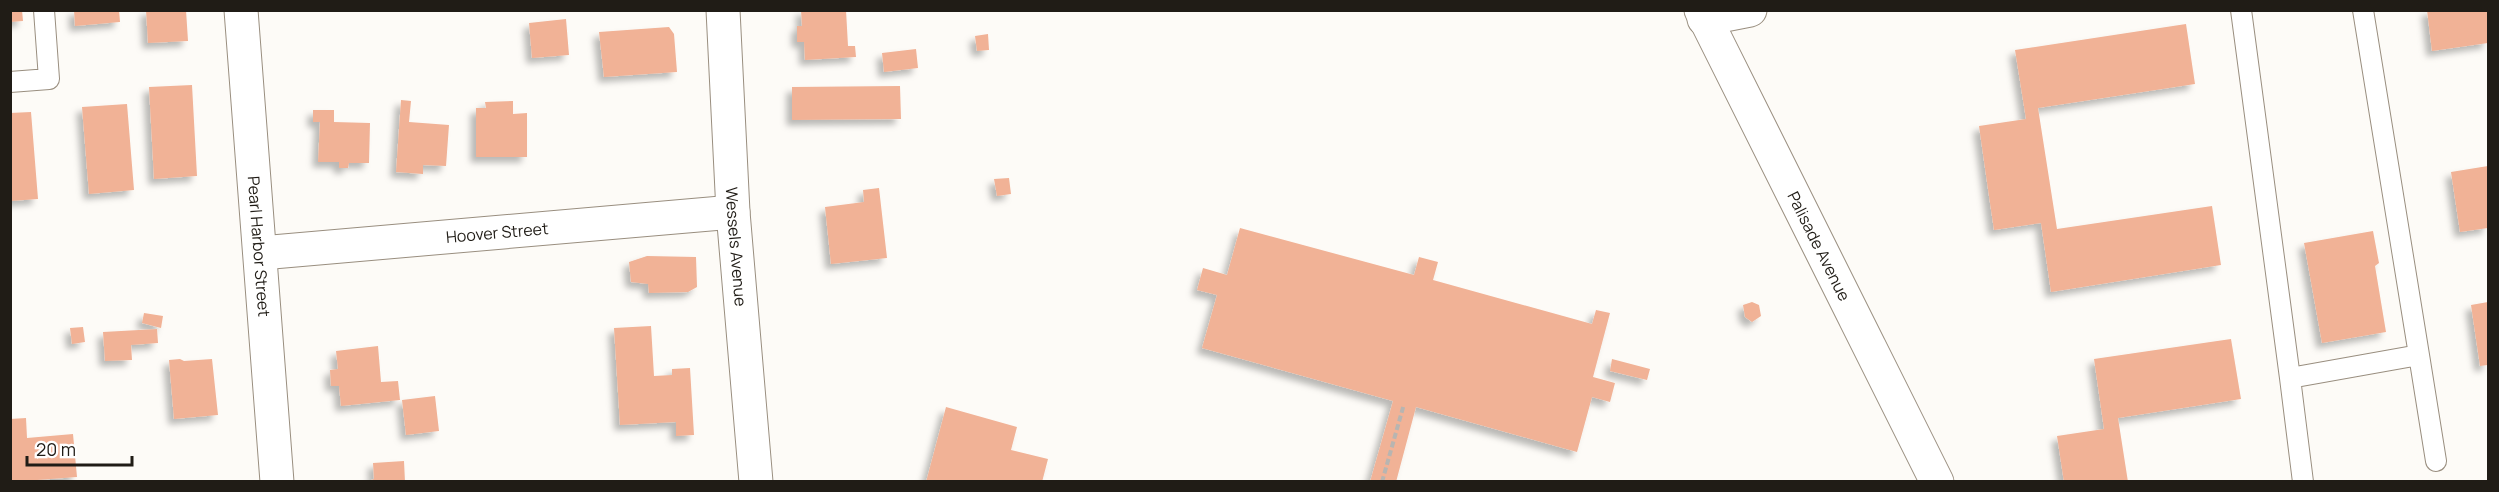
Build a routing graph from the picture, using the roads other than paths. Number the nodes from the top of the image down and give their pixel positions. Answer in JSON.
{"nodes":[{"id":1,"x":44,"y":10,"type":"edge"},
{"id":2,"x":241,"y":10,"type":"edge"},
{"id":3,"x":723,"y":10,"type":"edge"},
{"id":4,"x":1750,"y":10,"type":"edge"},
{"id":5,"x":2241,"y":10,"type":"edge"},
{"id":6,"x":2364,"y":10,"type":"edge"},
{"id":7,"x":1702,"y":15,"type":"edge"},
{"id":8,"x":10,"y":82,"type":"edge"},
{"id":9,"x":733,"y":212,"type":"junction"},
{"id":10,"x":261,"y":253,"type":"junction"},
{"id":11,"x":2419,"y":355,"type":"junction"},
{"id":12,"x":2290,"y":378,"type":"junction"},
{"id":13,"x":2436,"y":461,"type":"dead end"},
{"id":14,"x":277,"y":482,"type":"edge"},
{"id":15,"x":756,"y":482,"type":"edge"},
{"id":16,"x":1937,"y":482,"type":"edge"},
{"id":17,"x":2303,"y":482,"type":"edge"}],
"edges":[{"from":1,"to":8,"type":"lane"},
{"from":2,"to":10,"type":"street","name":"Pearl Harbor Street"},
{"from":3,"to":9,"type":"street","name":"Wessels Avenue"},
{"from":4,"to":7,"type":"street"},
{"from":5,"to":12,"type":"lane"},
{"from":6,"to":11,"type":"lane"},
{"from":7,"to":16,"type":"street","name":"Palisade Avenue"},
{"from":9,"to":10,"type":"street","name":"Hoover Street"},
{"from":9,"to":15,"type":"street","name":"Wessels Avenue"},
{"from":10,"to":14,"type":"street","name":"Pearl Harbor Street"},
{"from":11,"to":12,"type":"lane"},
{"from":11,"to":13,"type":"lane"},
{"from":12,"to":17,"type":"lane"}]}
